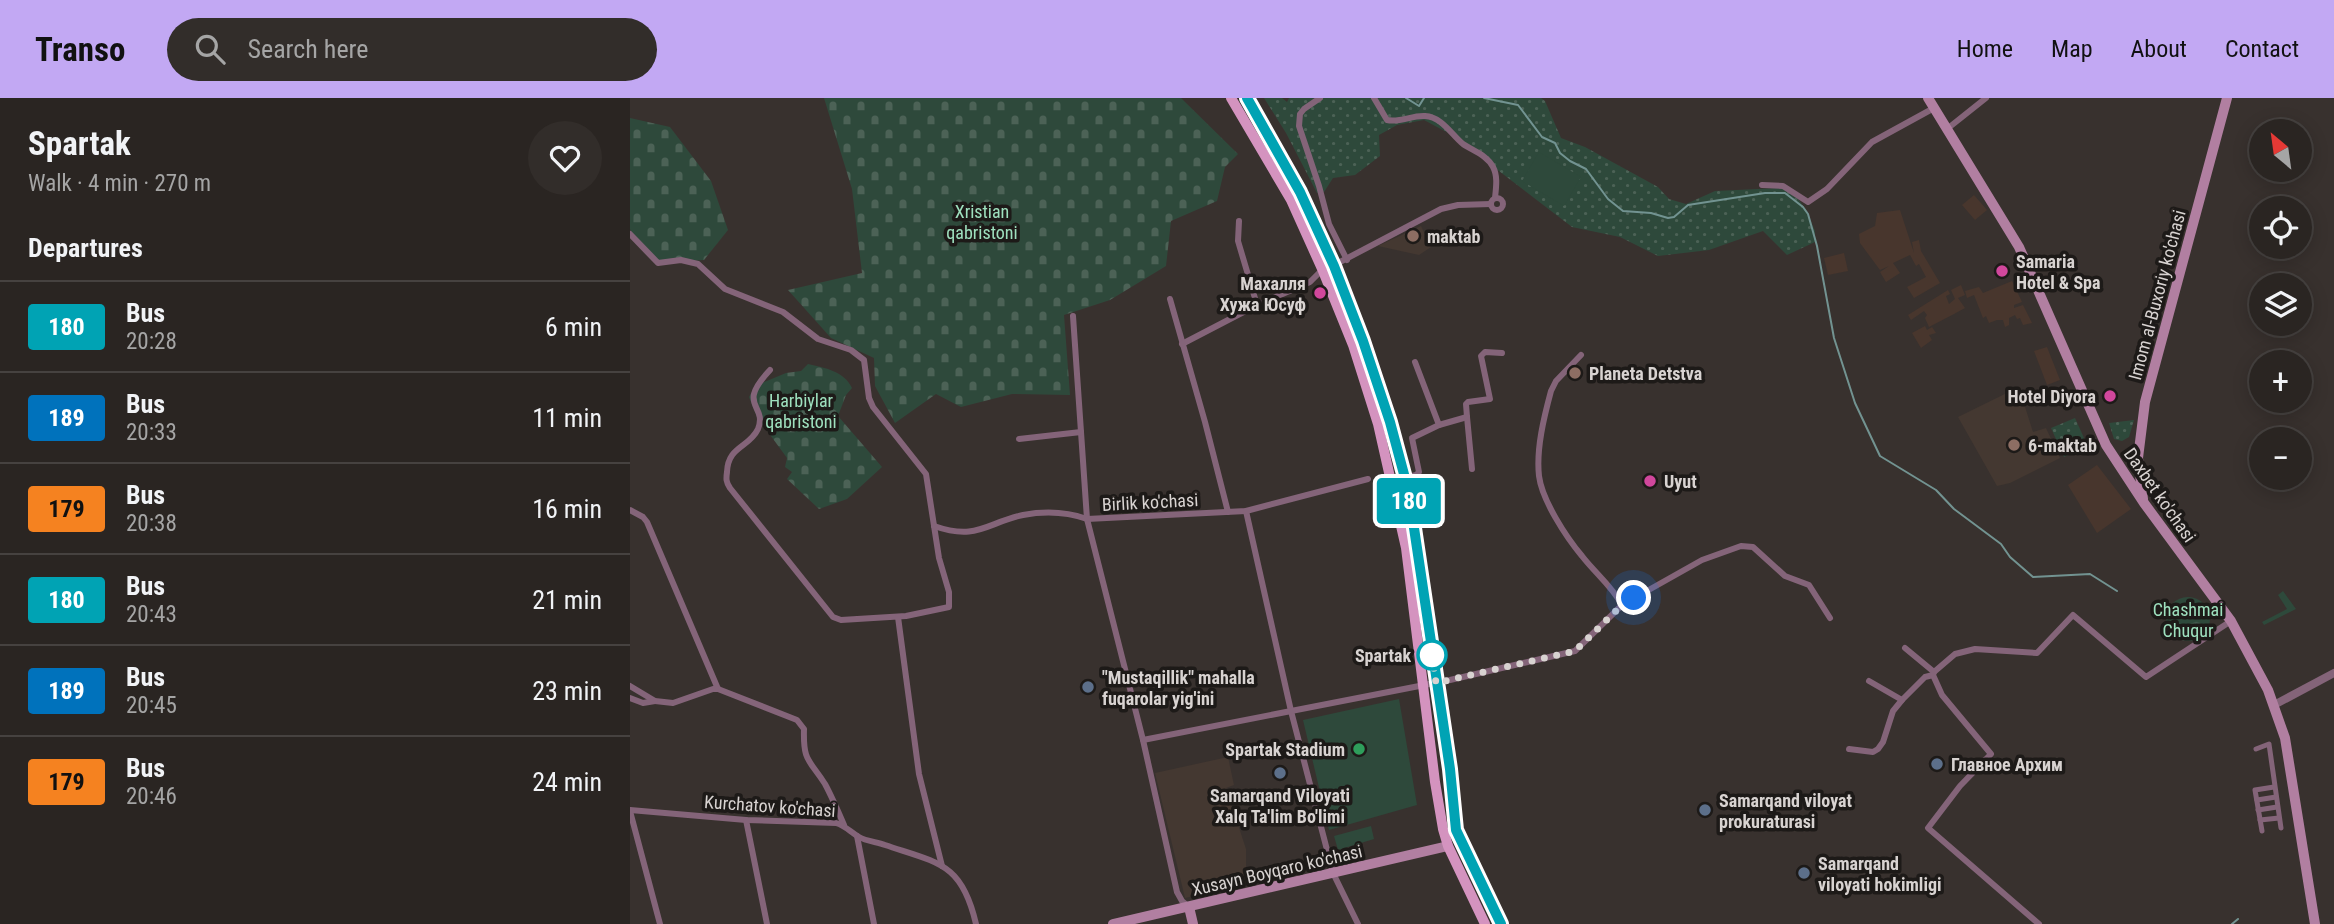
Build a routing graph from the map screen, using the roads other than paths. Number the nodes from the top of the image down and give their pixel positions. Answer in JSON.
{"nodes":[{"id":1,"x":1231,"y":98,"type":"edge"},
{"id":2,"x":1247,"y":98,"type":"edge"},
{"id":3,"x":1320,"y":98,"type":"edge"},
{"id":4,"x":1374,"y":98,"type":"edge"},
{"id":5,"x":1928,"y":98,"type":"edge"},
{"id":6,"x":1986,"y":98,"type":"edge"},
{"id":7,"x":2227,"y":98,"type":"edge"},
{"id":8,"x":1934,"y":108,"type":"junction"},
{"id":9,"x":1947,"y":128,"type":"junction"},
{"id":10,"x":1762,"y":185,"type":"dead end"},
{"id":11,"x":1239,"y":221,"type":"dead end"},
{"id":12,"x":630,"y":234,"type":"edge"},
{"id":13,"x":1347,"y":260,"type":"junction"},
{"id":14,"x":1334,"y":266,"type":"junction"},
{"id":15,"x":1323,"y":271,"type":"junction"},
{"id":16,"x":1170,"y":299,"type":"dead end"},
{"id":17,"x":1257,"y":304,"type":"junction"},
{"id":18,"x":1073,"y":316,"type":"dead end"},
{"id":19,"x":1182,"y":344,"type":"junction"},
{"id":20,"x":1502,"y":353,"type":"dead end"},
{"id":21,"x":1581,"y":355,"type":"dead end"},
{"id":22,"x":1415,"y":362,"type":"dead end"},
{"id":23,"x":770,"y":370,"type":"dead end"},
{"id":24,"x":1467,"y":417,"type":"junction"},
{"id":25,"x":1439,"y":425,"type":"junction"},
{"id":26,"x":1081,"y":432,"type":"junction"},
{"id":27,"x":1019,"y":439,"type":"dead end"},
{"id":28,"x":1472,"y":469,"type":"dead end"},
{"id":29,"x":1405,"y":478,"type":"junction"},
{"id":30,"x":1368,"y":479,"type":"dead end"},
{"id":31,"x":2144,"y":503,"type":"junction"},
{"id":32,"x":630,"y":510,"type":"edge"},
{"id":33,"x":1246,"y":511,"type":"junction"},
{"id":34,"x":1228,"y":512,"type":"junction"},
{"id":35,"x":1087,"y":519,"type":"junction"},
{"id":36,"x":934,"y":526,"type":"junction"},
{"id":37,"x":1622,"y":605,"type":"junction"},
{"id":38,"x":898,"y":617,"type":"junction"},
{"id":39,"x":1830,"y":618,"type":"dead end"},
{"id":40,"x":2231,"y":621,"type":"junction"},
{"id":41,"x":1905,"y":648,"type":"dead end"},
{"id":42,"x":1933,"y":673,"type":"junction"},
{"id":43,"x":2334,"y":673,"type":"edge"},
{"id":44,"x":1869,"y":681,"type":"dead end"},
{"id":45,"x":1425,"y":684,"type":"junction"},
{"id":46,"x":630,"y":686,"type":"edge"},
{"id":47,"x":718,"y":689,"type":"junction"},
{"id":48,"x":630,"y":698,"type":"edge"},
{"id":49,"x":1902,"y":700,"type":"junction"},
{"id":50,"x":655,"y":701,"type":"junction"},
{"id":51,"x":2274,"y":705,"type":"junction"},
{"id":52,"x":1291,"y":711,"type":"junction"},
{"id":53,"x":1143,"y":740,"type":"junction"},
{"id":54,"x":1849,"y":749,"type":"dead end"},
{"id":55,"x":2256,"y":749,"type":"dead end"},
{"id":56,"x":2274,"y":787,"type":"junction"},
{"id":57,"x":2276,"y":797,"type":"junction"},
{"id":58,"x":2256,"y":800,"type":"junction"},
{"id":59,"x":2277,"y":807,"type":"junction"},
{"id":60,"x":630,"y":810,"type":"edge"},
{"id":61,"x":2258,"y":810,"type":"junction"},
{"id":62,"x":2279,"y":818,"type":"junction"},
{"id":63,"x":746,"y":820,"type":"junction"},
{"id":64,"x":2260,"y":820,"type":"junction"},
{"id":65,"x":844,"y":825,"type":"junction"},
{"id":66,"x":2281,"y":828,"type":"dead end"},
{"id":67,"x":2262,"y":831,"type":"dead end"},
{"id":68,"x":857,"y":836,"type":"junction"},
{"id":69,"x":1448,"y":846,"type":"junction"},
{"id":70,"x":942,"y":866,"type":"junction"},
{"id":71,"x":1333,"y":873,"type":"junction"},
{"id":72,"x":1189,"y":907,"type":"junction"},
{"id":73,"x":660,"y":924,"type":"edge"},
{"id":74,"x":767,"y":924,"type":"edge"},
{"id":75,"x":874,"y":924,"type":"edge"},
{"id":76,"x":976,"y":924,"type":"edge"},
{"id":77,"x":1113,"y":924,"type":"edge"},
{"id":78,"x":1193,"y":924,"type":"edge"},
{"id":79,"x":1358,"y":924,"type":"edge"},
{"id":80,"x":1485,"y":924,"type":"edge"},
{"id":81,"x":1501,"y":924,"type":"edge"},
{"id":82,"x":2039,"y":924,"type":"edge"},
{"id":83,"x":2315,"y":924,"type":"edge"}],
"edges":[{"from":1,"to":15,"type":"main road"},
{"from":2,"to":14,"type":"main road"},
{"from":3,"to":13,"type":"street"},
{"from":4,"to":13,"type":"street"},
{"from":5,"to":8,"type":"main road","name":"Daxbet ko'chasi"},
{"from":6,"to":9,"type":"street"},
{"from":7,"to":31,"type":"main road","name":"Imom al-Buxoriy ko'chasi"},
{"from":8,"to":9,"type":"main road","name":"Daxbet ko'chasi"},
{"from":8,"to":10,"type":"street"},
{"from":9,"to":31,"type":"main road","name":"Daxbet ko'chasi"},
{"from":11,"to":17,"type":"street"},
{"from":12,"to":36,"type":"street"},
{"from":13,"to":14,"type":"street"},
{"from":14,"to":15,"type":"street"},
{"from":14,"to":29,"type":"main road"},
{"from":15,"to":17,"type":"street"},
{"from":15,"to":45,"type":"main road"},
{"from":16,"to":19,"type":"street"},
{"from":17,"to":19,"type":"street"},
{"from":18,"to":26,"type":"street"},
{"from":19,"to":34,"type":"street"},
{"from":20,"to":24,"type":"street"},
{"from":21,"to":37,"type":"street"},
{"from":22,"to":25,"type":"street"},
{"from":23,"to":38,"type":"street"},
{"from":24,"to":25,"type":"street"},
{"from":24,"to":28,"type":"street"},
{"from":25,"to":29,"type":"street"},
{"from":26,"to":27,"type":"street"},
{"from":26,"to":35,"type":"street"},
{"from":29,"to":45,"type":"main road"},
{"from":30,"to":33,"type":"street","name":"Birlik ko'chasi"},
{"from":31,"to":40,"type":"main road","name":"Daxbet ko'chasi"},
{"from":32,"to":47,"type":"street"},
{"from":33,"to":34,"type":"street","name":"Birlik ko'chasi"},
{"from":33,"to":52,"type":"street"},
{"from":34,"to":35,"type":"street","name":"Birlik ko'chasi"},
{"from":35,"to":36,"type":"street","name":"Birlik ko'chasi"},
{"from":35,"to":53,"type":"street"},
{"from":36,"to":38,"type":"street"},
{"from":37,"to":39,"type":"street"},
{"from":37,"to":45,"type":"street"},
{"from":38,"to":70,"type":"street"},
{"from":40,"to":42,"type":"street"},
{"from":40,"to":51,"type":"main road","name":"Daxbet ko'chasi"},
{"from":41,"to":42,"type":"street"},
{"from":42,"to":49,"type":"street"},
{"from":42,"to":82,"type":"street"},
{"from":43,"to":51,"type":"street"},
{"from":44,"to":49,"type":"street"},
{"from":45,"to":52,"type":"street"},
{"from":45,"to":69,"type":"main road"},
{"from":45,"to":81,"type":"main road"},
{"from":46,"to":50,"type":"street"},
{"from":47,"to":50,"type":"street"},
{"from":47,"to":65,"type":"street"},
{"from":48,"to":50,"type":"street"},
{"from":49,"to":54,"type":"street"},
{"from":51,"to":83,"type":"main road","name":"Daxbet ko'chasi"},
{"from":52,"to":53,"type":"street"},
{"from":52,"to":71,"type":"street"},
{"from":53,"to":72,"type":"street"},
{"from":55,"to":56,"type":"street"},
{"from":56,"to":57,"type":"street"},
{"from":56,"to":58,"type":"street"},
{"from":57,"to":58,"type":"street"},
{"from":57,"to":59,"type":"street"},
{"from":58,"to":61,"type":"street"},
{"from":59,"to":61,"type":"street"},
{"from":59,"to":62,"type":"street"},
{"from":60,"to":63,"type":"street","name":"Kurchatov ko'chasi"},
{"from":60,"to":73,"type":"street"},
{"from":61,"to":64,"type":"street"},
{"from":62,"to":64,"type":"street"},
{"from":62,"to":66,"type":"street"},
{"from":63,"to":65,"type":"street","name":"Kurchatov ko'chasi"},
{"from":63,"to":74,"type":"street"},
{"from":64,"to":67,"type":"street"},
{"from":65,"to":68,"type":"street","name":"Kurchatov ko'chasi"},
{"from":68,"to":70,"type":"street","name":"Kurchatov ko'chasi"},
{"from":68,"to":75,"type":"street"},
{"from":69,"to":71,"type":"main road","name":"Xusayn Boyqaro ko'chasi"},
{"from":69,"to":80,"type":"main road"},
{"from":70,"to":76,"type":"street"},
{"from":71,"to":72,"type":"main road","name":"Xusayn Boyqaro ko'chasi"},
{"from":71,"to":79,"type":"street"},
{"from":72,"to":77,"type":"main road","name":"Xusayn Boyqaro ko'chasi"},
{"from":72,"to":78,"type":"main road"}]}
